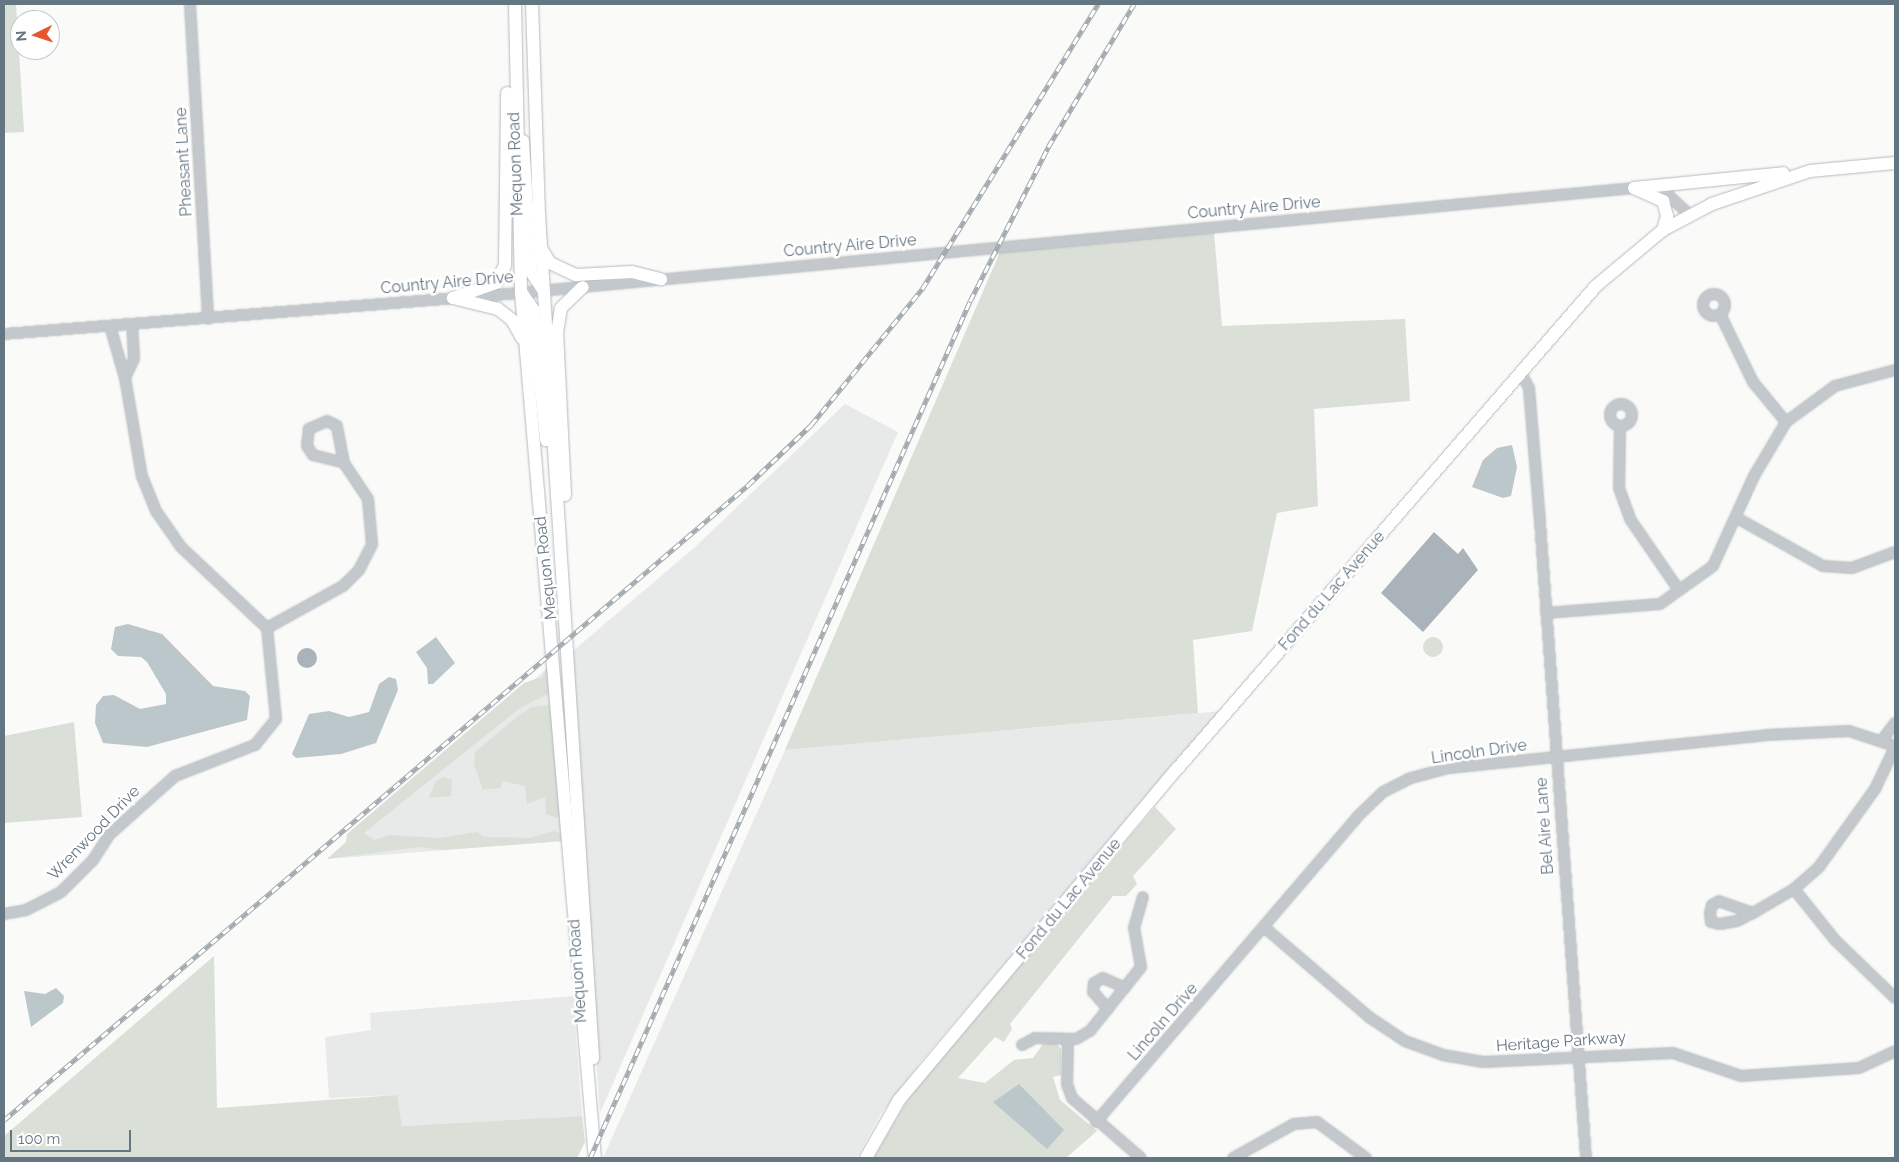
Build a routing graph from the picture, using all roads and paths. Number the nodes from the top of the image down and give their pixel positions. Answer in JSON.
{"nodes":[{"id":1,"x":190,"y":4,"type":"edge"},
{"id":2,"x":515,"y":4,"type":"edge"},
{"id":3,"x":532,"y":4,"type":"edge"},
{"id":4,"x":516,"y":47,"type":"junction"},
{"id":5,"x":514,"y":85,"type":"junction"},
{"id":6,"x":1895,"y":163,"type":"edge"},
{"id":7,"x":1810,"y":171,"type":"junction"},
{"id":8,"x":1634,"y":188,"type":"junction"},
{"id":9,"x":1690,"y":215,"type":"junction"},
{"id":10,"x":1663,"y":230,"type":"junction"},
{"id":11,"x":540,"y":246,"type":"junction"},
{"id":12,"x":661,"y":279,"type":"junction"},
{"id":13,"x":583,"y":287,"type":"junction"},
{"id":14,"x":543,"y":290,"type":"junction"},
{"id":15,"x":521,"y":292,"type":"junction"},
{"id":16,"x":453,"y":298,"type":"junction"},
{"id":17,"x":1720,"y":314,"type":"dead end"},
{"id":18,"x":208,"y":318,"type":"junction"},
{"id":19,"x":132,"y":324,"type":"junction"},
{"id":20,"x":110,"y":326,"type":"junction"},
{"id":21,"x":4,"y":334,"type":"edge"},
{"id":22,"x":526,"y":347,"type":"junction"},
{"id":23,"x":1895,"y":370,"type":"edge"},
{"id":24,"x":1521,"y":373,"type":"junction"},
{"id":25,"x":125,"y":378,"type":"junction"},
{"id":26,"x":1786,"y":422,"type":"junction"},
{"id":27,"x":1620,"y":427,"type":"dead end"},
{"id":28,"x":344,"y":463,"type":"junction"},
{"id":29,"x":558,"y":500,"type":"junction"},
{"id":30,"x":1737,"y":518,"type":"junction"},
{"id":31,"x":561,"y":532,"type":"junction"},
{"id":32,"x":1895,"y":552,"type":"edge"},
{"id":33,"x":1680,"y":590,"type":"junction"},
{"id":34,"x":1546,"y":613,"type":"junction"},
{"id":35,"x":267,"y":628,"type":"junction"},
{"id":36,"x":1895,"y":723,"type":"edge"},
{"id":37,"x":1883,"y":739,"type":"junction"},
{"id":38,"x":1895,"y":746,"type":"edge"},
{"id":39,"x":1555,"y":758,"type":"junction"},
{"id":40,"x":1794,"y":889,"type":"junction"},
{"id":41,"x":1143,"y":897,"type":"dead end"},
{"id":42,"x":1753,"y":913,"type":"dead end"},
{"id":43,"x":4,"y":914,"type":"edge"},
{"id":44,"x":1264,"y":927,"type":"junction"},
{"id":45,"x":1125,"y":988,"type":"junction"},
{"id":46,"x":1895,"y":998,"type":"edge"},
{"id":47,"x":1108,"y":1009,"type":"junction"},
{"id":48,"x":1068,"y":1040,"type":"junction"},
{"id":49,"x":1022,"y":1045,"type":"dead end"},
{"id":50,"x":1895,"y":1051,"type":"edge"},
{"id":51,"x":1578,"y":1055,"type":"junction"},
{"id":52,"x":1096,"y":1122,"type":"junction"},
{"id":53,"x":592,"y":1131,"type":"junction"},
{"id":54,"x":595,"y":1158,"type":"edge"},
{"id":55,"x":866,"y":1158,"type":"edge"},
{"id":56,"x":1140,"y":1158,"type":"edge"},
{"id":57,"x":1233,"y":1158,"type":"edge"},
{"id":58,"x":1366,"y":1158,"type":"edge"},
{"id":59,"x":1586,"y":1158,"type":"edge"}],
"edges":[{"from":1,"to":18,"type":"street","name":"Pheasant Lane"},
{"from":2,"to":4,"type":"main road","name":"Mequon Road"},
{"from":3,"to":11,"type":"main road","name":"Mequon Road"},
{"from":4,"to":5,"type":"main road","name":"Mequon Road"},
{"from":4,"to":16,"type":"main road"},
{"from":5,"to":14,"type":"main road"},
{"from":5,"to":15,"type":"main road","name":"Mequon Road"},
{"from":6,"to":7,"type":"main road","name":"Fond du Lac Avenue"},
{"from":7,"to":8,"type":"main road"},
{"from":7,"to":9,"type":"main road","name":"Fond du Lac Avenue"},
{"from":8,"to":9,"type":"street","name":"Country Aire Drive"},
{"from":8,"to":10,"type":"main road"},
{"from":8,"to":12,"type":"street","name":"Country Aire Drive"},
{"from":9,"to":10,"type":"main road","name":"Fond du Lac Avenue"},
{"from":10,"to":24,"type":"main road","name":"Fond du Lac Avenue"},
{"from":11,"to":12,"type":"main road"},
{"from":11,"to":14,"type":"main road","name":"Mequon Road"},
{"from":12,"to":13,"type":"street","name":"Country Aire Drive"},
{"from":13,"to":14,"type":"street","name":"Country Aire Drive"},
{"from":13,"to":31,"type":"main road"},
{"from":14,"to":15,"type":"street","name":"Country Aire Drive"},
{"from":14,"to":29,"type":"main road","name":"Mequon Road"},
{"from":15,"to":16,"type":"street","name":"Country Aire Drive"},
{"from":15,"to":22,"type":"main road","name":"Mequon Road"},
{"from":15,"to":29,"type":"main road"},
{"from":16,"to":18,"type":"street","name":"Country Aire Drive"},
{"from":16,"to":22,"type":"main road"},
{"from":17,"to":26,"type":"street"},
{"from":18,"to":19,"type":"street","name":"Country Aire Drive"},
{"from":19,"to":20,"type":"street","name":"Country Aire Drive"},
{"from":19,"to":25,"type":"street"},
{"from":20,"to":21,"type":"street","name":"Country Aire Drive"},
{"from":20,"to":25,"type":"street"},
{"from":22,"to":53,"type":"main road","name":"Mequon Road"},
{"from":23,"to":26,"type":"street"},
{"from":24,"to":34,"type":"street","name":"Bel Aire Lane"},
{"from":24,"to":55,"type":"main road","name":"Fond du Lac Avenue"},
{"from":25,"to":35,"type":"street"},
{"from":26,"to":30,"type":"street"},
{"from":27,"to":33,"type":"street"},
{"from":28,"to":28,"type":"street"},
{"from":28,"to":35,"type":"street"},
{"from":29,"to":31,"type":"main road","name":"Mequon Road"},
{"from":30,"to":32,"type":"street"},
{"from":30,"to":33,"type":"street"},
{"from":31,"to":53,"type":"main road","name":"Mequon Road"},
{"from":33,"to":34,"type":"street"},
{"from":34,"to":39,"type":"street","name":"Bel Aire Lane"},
{"from":35,"to":43,"type":"street","name":"Wrenwood Drive"},
{"from":36,"to":37,"type":"street"},
{"from":37,"to":38,"type":"street","name":"Lincoln Drive"},
{"from":37,"to":39,"type":"street","name":"Lincoln Drive"},
{"from":38,"to":40,"type":"street"},
{"from":39,"to":44,"type":"street","name":"Lincoln Drive"},
{"from":39,"to":51,"type":"street","name":"Bel Aire Lane"},
{"from":40,"to":42,"type":"street"},
{"from":40,"to":46,"type":"street"},
{"from":41,"to":45,"type":"street"},
{"from":44,"to":51,"type":"street","name":"Heritage Parkway"},
{"from":44,"to":52,"type":"street","name":"Lincoln Drive"},
{"from":45,"to":47,"type":"street"},
{"from":45,"to":47,"type":"street"},
{"from":47,"to":48,"type":"street"},
{"from":48,"to":49,"type":"street"},
{"from":48,"to":52,"type":"street"},
{"from":50,"to":51,"type":"street","name":"Heritage Parkway"},
{"from":51,"to":59,"type":"street","name":"Bel Aire Lane"},
{"from":52,"to":56,"type":"street"},
{"from":53,"to":54,"type":"main road","name":"Mequon Road"},
{"from":57,"to":58,"type":"street"}]}
